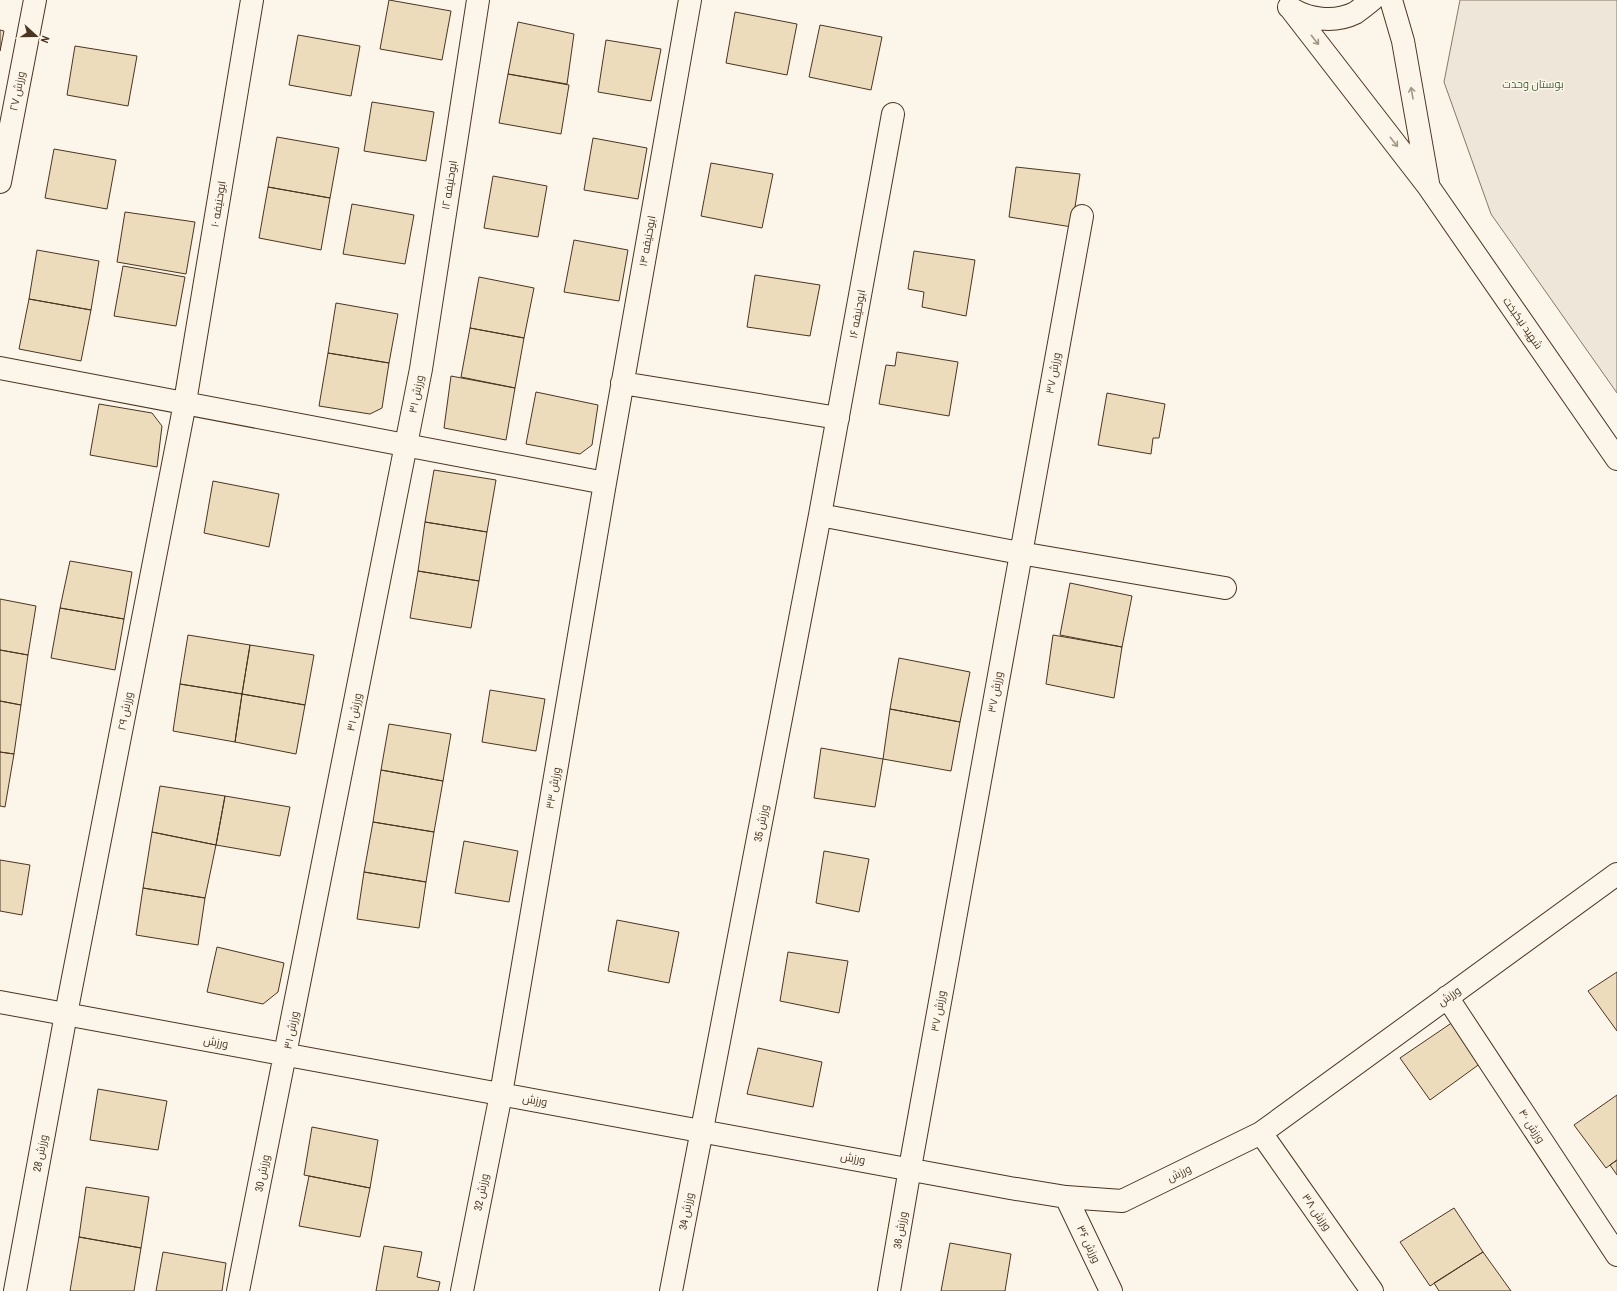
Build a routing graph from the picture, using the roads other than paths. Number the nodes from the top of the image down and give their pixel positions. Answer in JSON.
{"nodes":[{"id":1,"x":35,"y":0,"type":"edge"},
{"id":2,"x":252,"y":0,"type":"edge"},
{"id":3,"x":478,"y":0,"type":"edge"},
{"id":4,"x":690,"y":0,"type":"edge"},
{"id":5,"x":1372,"y":0,"type":"edge"},
{"id":6,"x":1390,"y":0,"type":"edge"},
{"id":7,"x":1286,"y":4,"type":"edge"},
{"id":8,"x":893,"y":114,"type":"dead end"},
{"id":9,"x":0,"y":182,"type":"edge"},
{"id":10,"x":1428,"y":186,"type":"junction"},
{"id":11,"x":1082,"y":216,"type":"dead end"},
{"id":12,"x":0,"y":368,"type":"edge"},
{"id":13,"x":421,"y":369,"type":"joint"},
{"id":14,"x":622,"y":383,"type":"junction"},
{"id":15,"x":185,"y":405,"type":"junction"},
{"id":16,"x":838,"y":418,"type":"junction"},
{"id":17,"x":406,"y":445,"type":"junction"},
{"id":18,"x":1617,"y":460,"type":"edge"},
{"id":19,"x":605,"y":483,"type":"junction"},
{"id":20,"x":820,"y":515,"type":"junction"},
{"id":21,"x":1020,"y":553,"type":"junction"},
{"id":22,"x":1225,"y":588,"type":"dead end"},
{"id":23,"x":1616,"y":877,"type":"edge"},
{"id":24,"x":1447,"y":997,"type":"junction"},
{"id":25,"x":0,"y":1002,"type":"edge"},
{"id":26,"x":66,"y":1014,"type":"junction"},
{"id":27,"x":286,"y":1054,"type":"junction"},
{"id":28,"x":501,"y":1094,"type":"junction"},
{"id":29,"x":701,"y":1130,"type":"junction"},
{"id":30,"x":1261,"y":1133,"type":"junction"},
{"id":31,"x":910,"y":1168,"type":"junction"},
{"id":32,"x":1066,"y":1197,"type":"junction"},
{"id":33,"x":1617,"y":1255,"type":"edge"},
{"id":34,"x":14,"y":1291,"type":"edge"},
{"id":35,"x":238,"y":1291,"type":"edge"},
{"id":36,"x":462,"y":1291,"type":"edge"},
{"id":37,"x":671,"y":1291,"type":"edge"},
{"id":38,"x":890,"y":1291,"type":"edge"},
{"id":39,"x":1111,"y":1291,"type":"edge"},
{"id":40,"x":1372,"y":1291,"type":"edge"}],
"edges":[{"from":1,"to":9,"type":"street","name":"ورزش ۲۷"},
{"from":2,"to":15,"type":"street","name":"ابوحنیفه ۱۰"},
{"from":3,"to":13,"type":"street","name":"ابوحنیفه ۱۲"},
{"from":4,"to":14,"type":"street","name":"ابوحنیفه ۱۴"},
{"from":5,"to":7,"type":"street"},
{"from":10,"to":6,"type":"street","one_way":true},
{"from":7,"to":10,"type":"street","name":"شهید نیکبخت","one_way":true},
{"from":8,"to":16,"type":"street","name":"ابوحنیفه ۱۶"},
{"from":10,"to":18,"type":"street","name":"شهید نیکبخت"},
{"from":11,"to":21,"type":"street","name":"ورزش ۳۷"},
{"from":12,"to":15,"type":"street"},
{"from":13,"to":17,"type":"street","name":"ورزش ۳۱"},
{"from":14,"to":16,"type":"street"},
{"from":14,"to":19,"type":"street","name":"ابوحنیفه ۱۴"},
{"from":15,"to":17,"type":"street"},
{"from":15,"to":26,"type":"street","name":"ورزش ۲۹"},
{"from":16,"to":20,"type":"street","name":"ابوحنیفه ۱۶"},
{"from":17,"to":19,"type":"street"},
{"from":17,"to":27,"type":"street","name":"ورزش ۳۱"},
{"from":19,"to":28,"type":"street","name":"ورزش ۳۳"},
{"from":20,"to":21,"type":"street"},
{"from":20,"to":29,"type":"street","name":"ورزش 35"},
{"from":21,"to":22,"type":"street"},
{"from":21,"to":31,"type":"street","name":"ورزش ۳۷"},
{"from":23,"to":24,"type":"street","name":"ورزش"},
{"from":24,"to":30,"type":"street","name":"ورزش"},
{"from":24,"to":33,"type":"street","name":"ورزش ۴۰"},
{"from":25,"to":26,"type":"street","name":"ورزش"},
{"from":26,"to":27,"type":"street","name":"ورزش"},
{"from":26,"to":34,"type":"street","name":"ورزش 28"},
{"from":27,"to":28,"type":"street","name":"ورزش"},
{"from":27,"to":35,"type":"street","name":"ورزش 30"},
{"from":28,"to":29,"type":"street","name":"ورزش"},
{"from":28,"to":36,"type":"street","name":"ورزش 32"},
{"from":29,"to":31,"type":"street","name":"ورزش"},
{"from":29,"to":37,"type":"street","name":"ورزش 34"},
{"from":30,"to":32,"type":"street","name":"ورزش"},
{"from":30,"to":40,"type":"street","name":"ورزش ۳۸"},
{"from":31,"to":32,"type":"street","name":"ورزش"},
{"from":31,"to":38,"type":"street","name":"ورزش 36"},
{"from":32,"to":39,"type":"street","name":"ورزش ۳۶"}]}
